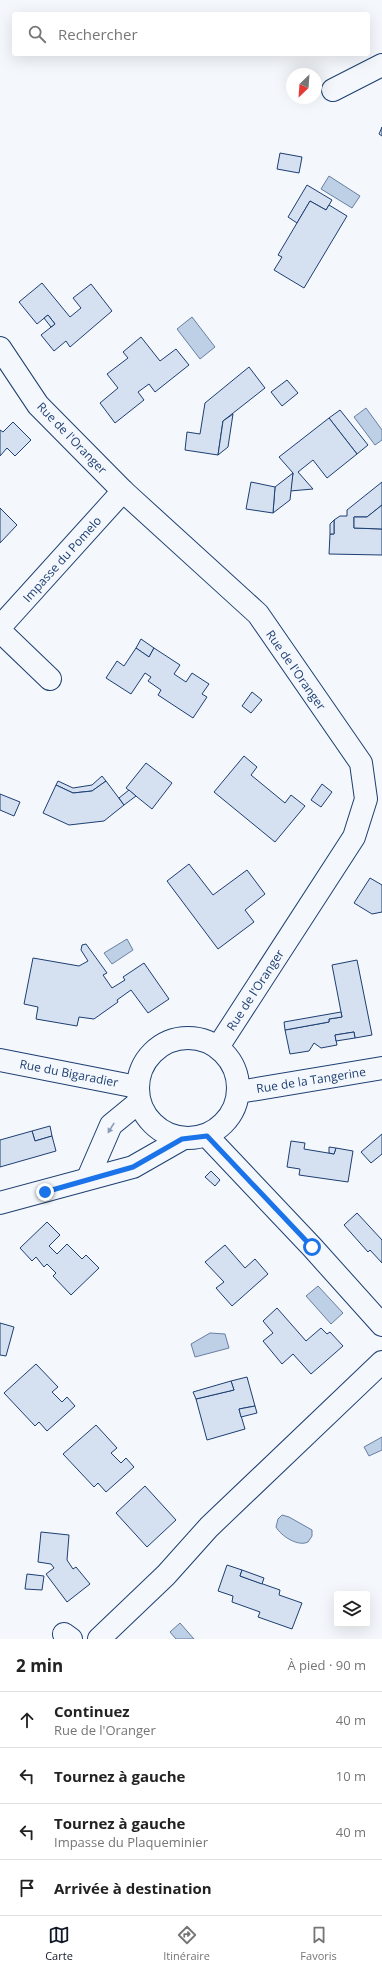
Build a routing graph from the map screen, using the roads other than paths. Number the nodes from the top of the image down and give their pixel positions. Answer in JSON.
{"nodes":[{"id":1,"x":382,"y":65,"type":"edge"},
{"id":2,"x":333,"y":90,"type":"dead end"},
{"id":3,"x":0,"y":348,"type":"edge"},
{"id":4,"x":123,"y":490,"type":"junction"},
{"id":5,"x":0,"y":627,"type":"edge"},
{"id":6,"x":0,"y":631,"type":"edge"},
{"id":7,"x":50,"y":680,"type":"dead end"},
{"id":8,"x":218,"y":1047,"type":"junction"},
{"id":9,"x":0,"y":1060,"type":"edge"},
{"id":10,"x":382,"y":1068,"type":"edge"},
{"id":11,"x":239,"y":1092,"type":"junction"},
{"id":12,"x":138,"y":1094,"type":"junction"},
{"id":13,"x":207,"y":1136,"type":"junction"},
{"id":14,"x":182,"y":1139,"type":"junction"},
{"id":15,"x":88,"y":1178,"type":"junction"},
{"id":16,"x":0,"y":1203,"type":"edge"},
{"id":17,"x":382,"y":1325,"type":"edge"},
{"id":18,"x":382,"y":1362,"type":"edge"},
{"id":19,"x":99,"y":1639,"type":"edge"}],
"edges":[{"from":1,"to":2,"type":"street"},
{"from":3,"to":4,"type":"street","name":"Rue de l'Oranger"},
{"from":4,"to":5,"type":"street","name":"Impasse du Pomelo"},
{"from":4,"to":8,"type":"street","name":"Rue de l'Oranger"},
{"from":6,"to":7,"type":"street"},
{"from":8,"to":11,"type":"street"},
{"from":8,"to":12,"type":"street"},
{"from":9,"to":12,"type":"street","name":"Rue du Bigaradier"},
{"from":10,"to":11,"type":"street","name":"Rue de la Tangerine"},
{"from":11,"to":13,"type":"street"},
{"from":12,"to":14,"type":"street"},
{"from":12,"to":15,"type":"street","one_way":true},
{"from":13,"to":14,"type":"street"},
{"from":13,"to":17,"type":"street"},
{"from":14,"to":15,"type":"street"},
{"from":15,"to":16,"type":"street"},
{"from":18,"to":19,"type":"street"}]}
